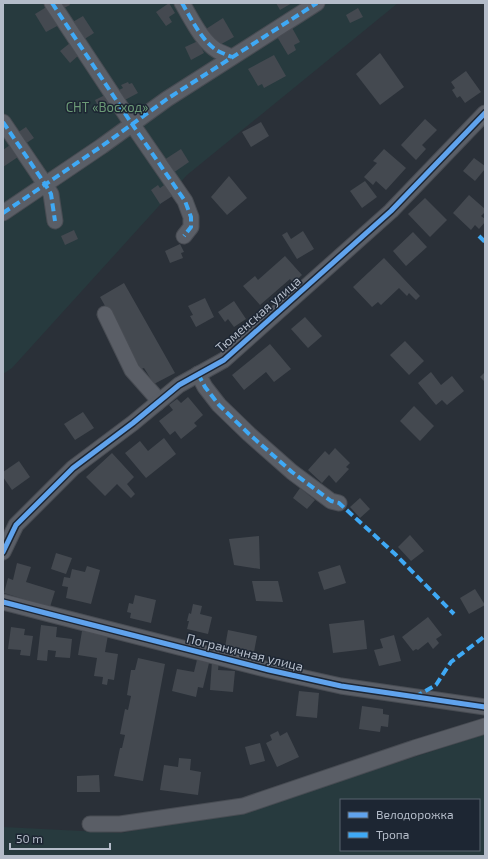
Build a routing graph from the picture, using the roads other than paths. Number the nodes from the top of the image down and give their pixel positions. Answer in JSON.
{"nodes":[{"id":1,"x":52,"y":3,"type":"edge"},
{"id":2,"x":182,"y":3,"type":"edge"},
{"id":3,"x":317,"y":3,"type":"edge"},
{"id":4,"x":232,"y":57,"type":"junction"},
{"id":5,"x":485,"y":113,"type":"edge"},
{"id":6,"x":3,"y":122,"type":"edge"},
{"id":7,"x":132,"y":124,"type":"junction"},
{"id":8,"x":45,"y":184,"type":"junction"},
{"id":9,"x":3,"y":213,"type":"edge"},
{"id":10,"x":55,"y":221,"type":"dead end"},
{"id":11,"x":184,"y":236,"type":"dead end"},
{"id":12,"x":105,"y":314,"type":"dead end"},
{"id":13,"x":198,"y":374,"type":"junction"},
{"id":14,"x":156,"y":403,"type":"junction"},
{"id":15,"x":339,"y":503,"type":"dead end"},
{"id":16,"x":3,"y":552,"type":"edge"},
{"id":17,"x":3,"y":602,"type":"edge"},
{"id":18,"x":485,"y":707,"type":"edge"},
{"id":19,"x":485,"y":726,"type":"edge"},
{"id":20,"x":90,"y":824,"type":"dead end"}],
"edges":[{"from":1,"to":7,"type":"street"},
{"from":2,"to":4,"type":"street"},
{"from":3,"to":4,"type":"street"},
{"from":4,"to":7,"type":"street"},
{"from":5,"to":13,"type":"street","name":"Тюменская улица"},
{"from":6,"to":8,"type":"street"},
{"from":7,"to":8,"type":"street"},
{"from":7,"to":11,"type":"street"},
{"from":8,"to":9,"type":"street"},
{"from":8,"to":10,"type":"street"},
{"from":12,"to":14,"type":"street"},
{"from":13,"to":14,"type":"street","name":"Тюменская улица"},
{"from":13,"to":15,"type":"street"},
{"from":14,"to":16,"type":"street","name":"Тюменская улица"},
{"from":17,"to":18,"type":"street","name":"Пограничная улица"},
{"from":19,"to":20,"type":"street"}]}
